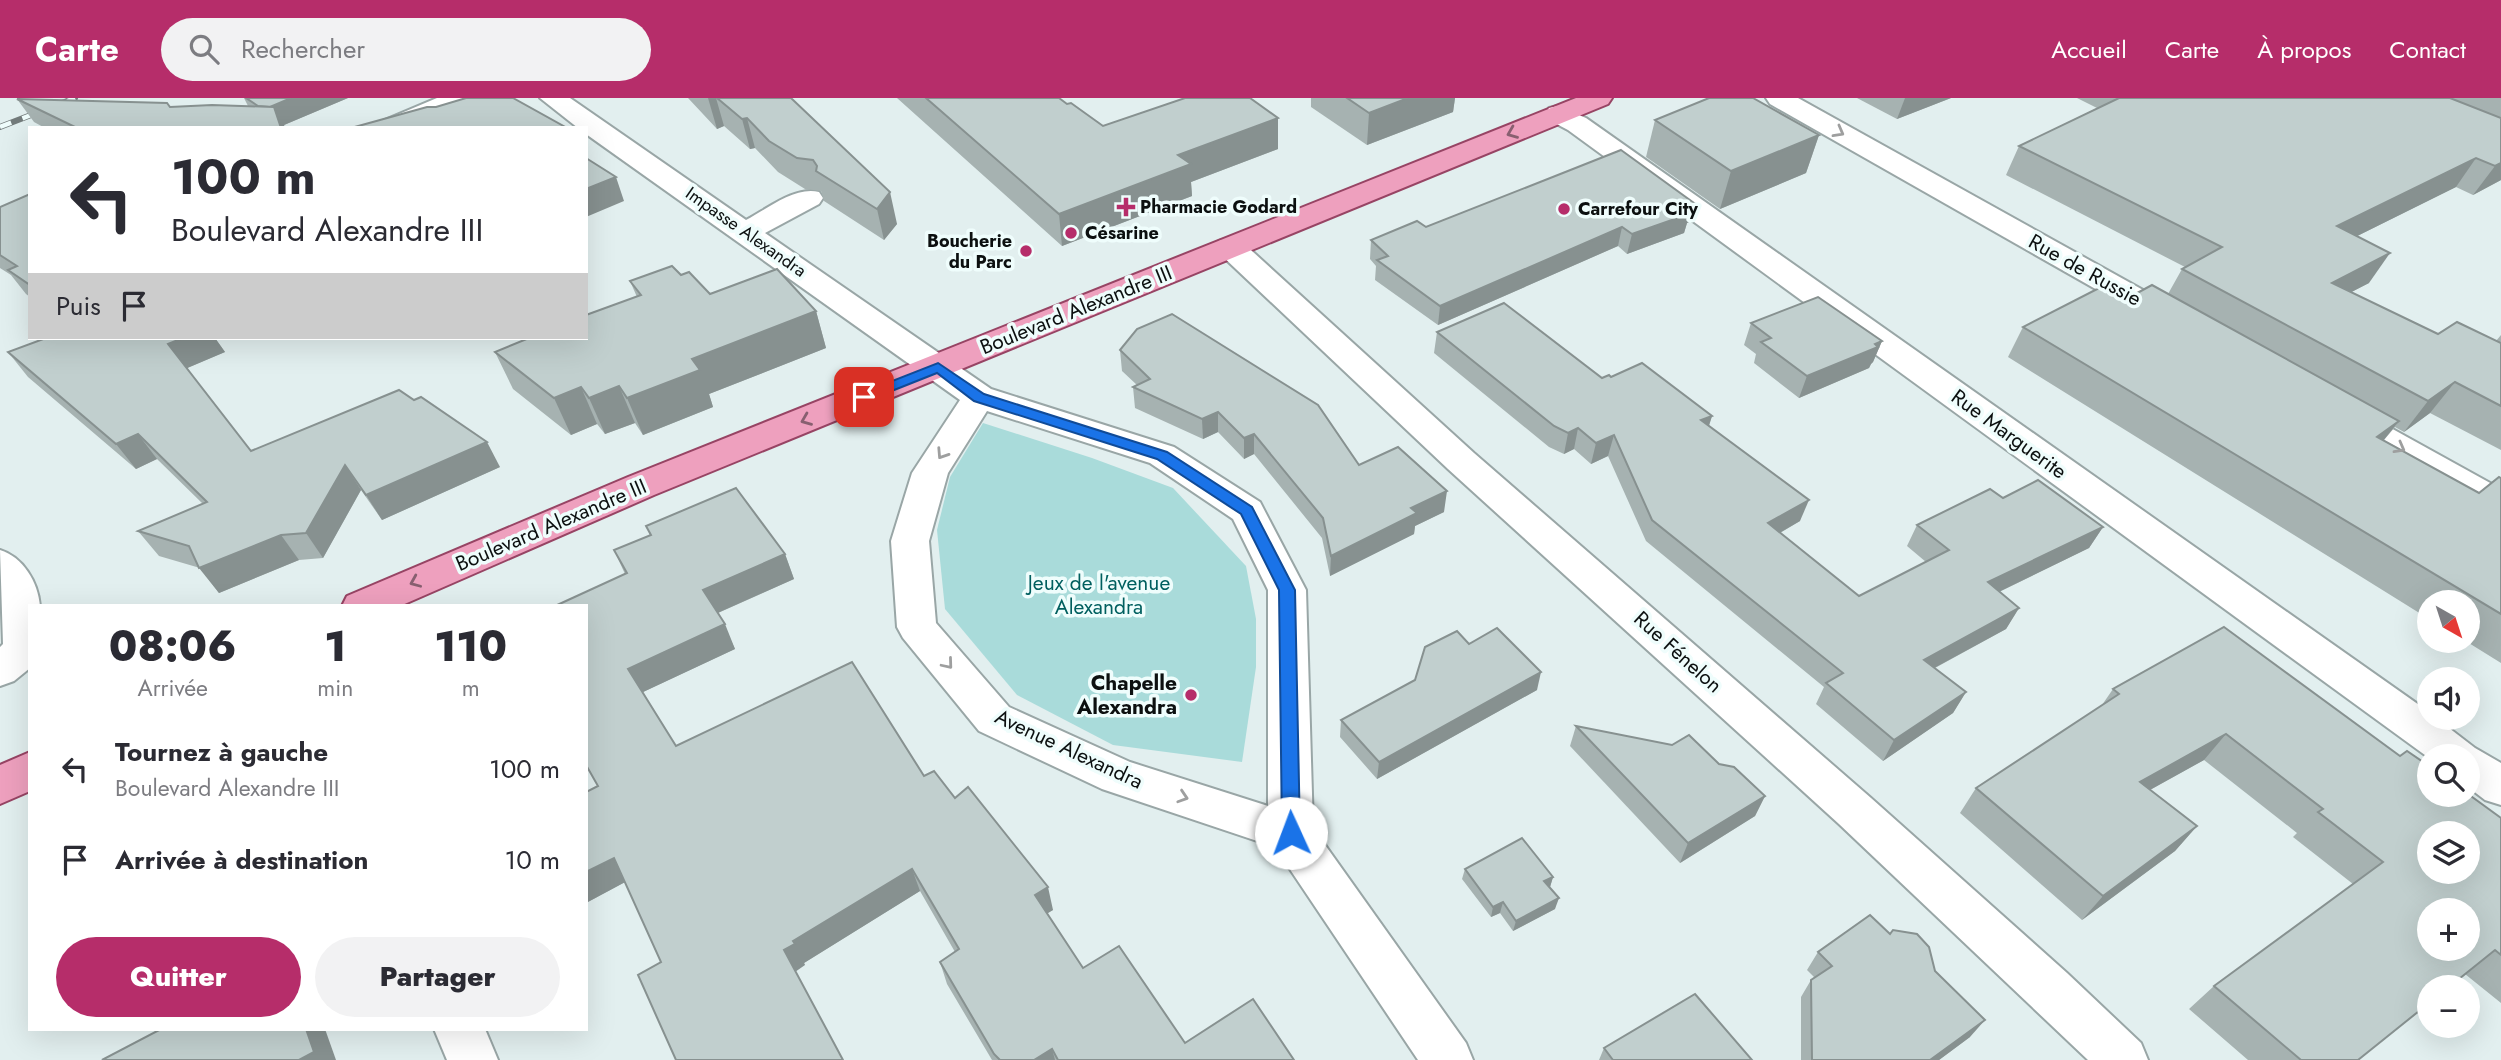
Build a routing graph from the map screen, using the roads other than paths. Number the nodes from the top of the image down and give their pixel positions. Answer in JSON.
{"nodes":[{"id":1,"x":553,"y":98,"type":"edge"},
{"id":2,"x":1598,"y":98,"type":"edge"},
{"id":3,"x":1779,"y":98,"type":"edge"},
{"id":4,"x":470,"y":100,"type":"edge"},
{"id":5,"x":1558,"y":114,"type":"junction"},
{"id":6,"x":396,"y":126,"type":"edge"},
{"id":7,"x":426,"y":126,"type":"edge"},
{"id":8,"x":809,"y":198,"type":"edge"},
{"id":9,"x":745,"y":232,"type":"junction"},
{"id":10,"x":1230,"y":247,"type":"junction"},
{"id":11,"x":2200,"y":335,"type":"edge"},
{"id":12,"x":938,"y":367,"type":"junction"},
{"id":13,"x":2309,"y":396,"type":"edge"},
{"id":14,"x":979,"y":397,"type":"junction"},
{"id":15,"x":2501,"y":505,"type":"edge"},
{"id":16,"x":0,"y":564,"type":"edge"},
{"id":17,"x":366,"y":604,"type":"edge"},
{"id":18,"x":0,"y":670,"type":"edge"},
{"id":19,"x":2441,"y":744,"type":"edge"},
{"id":20,"x":28,"y":771,"type":"edge"},
{"id":21,"x":2480,"y":772,"type":"edge"},
{"id":22,"x":0,"y":786,"type":"edge"},
{"id":23,"x":2501,"y":787,"type":"edge"},
{"id":24,"x":1291,"y":833,"type":"junction"},
{"id":25,"x":460,"y":1031,"type":"edge"},
{"id":26,"x":472,"y":1060,"type":"edge"},
{"id":27,"x":1448,"y":1060,"type":"edge"},
{"id":28,"x":2123,"y":1060,"type":"edge"}],
"edges":[{"from":1,"to":9,"type":"street","name":"Impasse Alexandra"},
{"from":2,"to":5,"type":"main road","name":"Boulevard Alexandre III"},
{"from":3,"to":11,"type":"street","name":"Rue de Russie","one_way":true},
{"from":4,"to":6,"type":"street"},
{"from":4,"to":7,"type":"street"},
{"from":5,"to":10,"type":"main road","name":"Boulevard Alexandre III","one_way":true},
{"from":5,"to":19,"type":"street","name":"Rue Marguerite"},
{"from":8,"to":9,"type":"street"},
{"from":9,"to":12,"type":"street","name":"Impasse Alexandra"},
{"from":10,"to":12,"type":"main road","name":"Boulevard Alexandre III"},
{"from":10,"to":28,"type":"street","name":"Rue Fénelon"},
{"from":12,"to":14,"type":"street"},
{"from":12,"to":17,"type":"main road","name":"Boulevard Alexandre III","one_way":true},
{"from":13,"to":15,"type":"street","one_way":true},
{"from":14,"to":24,"type":"street"},
{"from":14,"to":24,"type":"street","name":"Avenue Alexandra","one_way":true},
{"from":16,"to":18,"type":"street"},
{"from":20,"to":22,"type":"main road"},
{"from":21,"to":23,"type":"street"},
{"from":24,"to":27,"type":"street"},
{"from":25,"to":26,"type":"street"}]}
